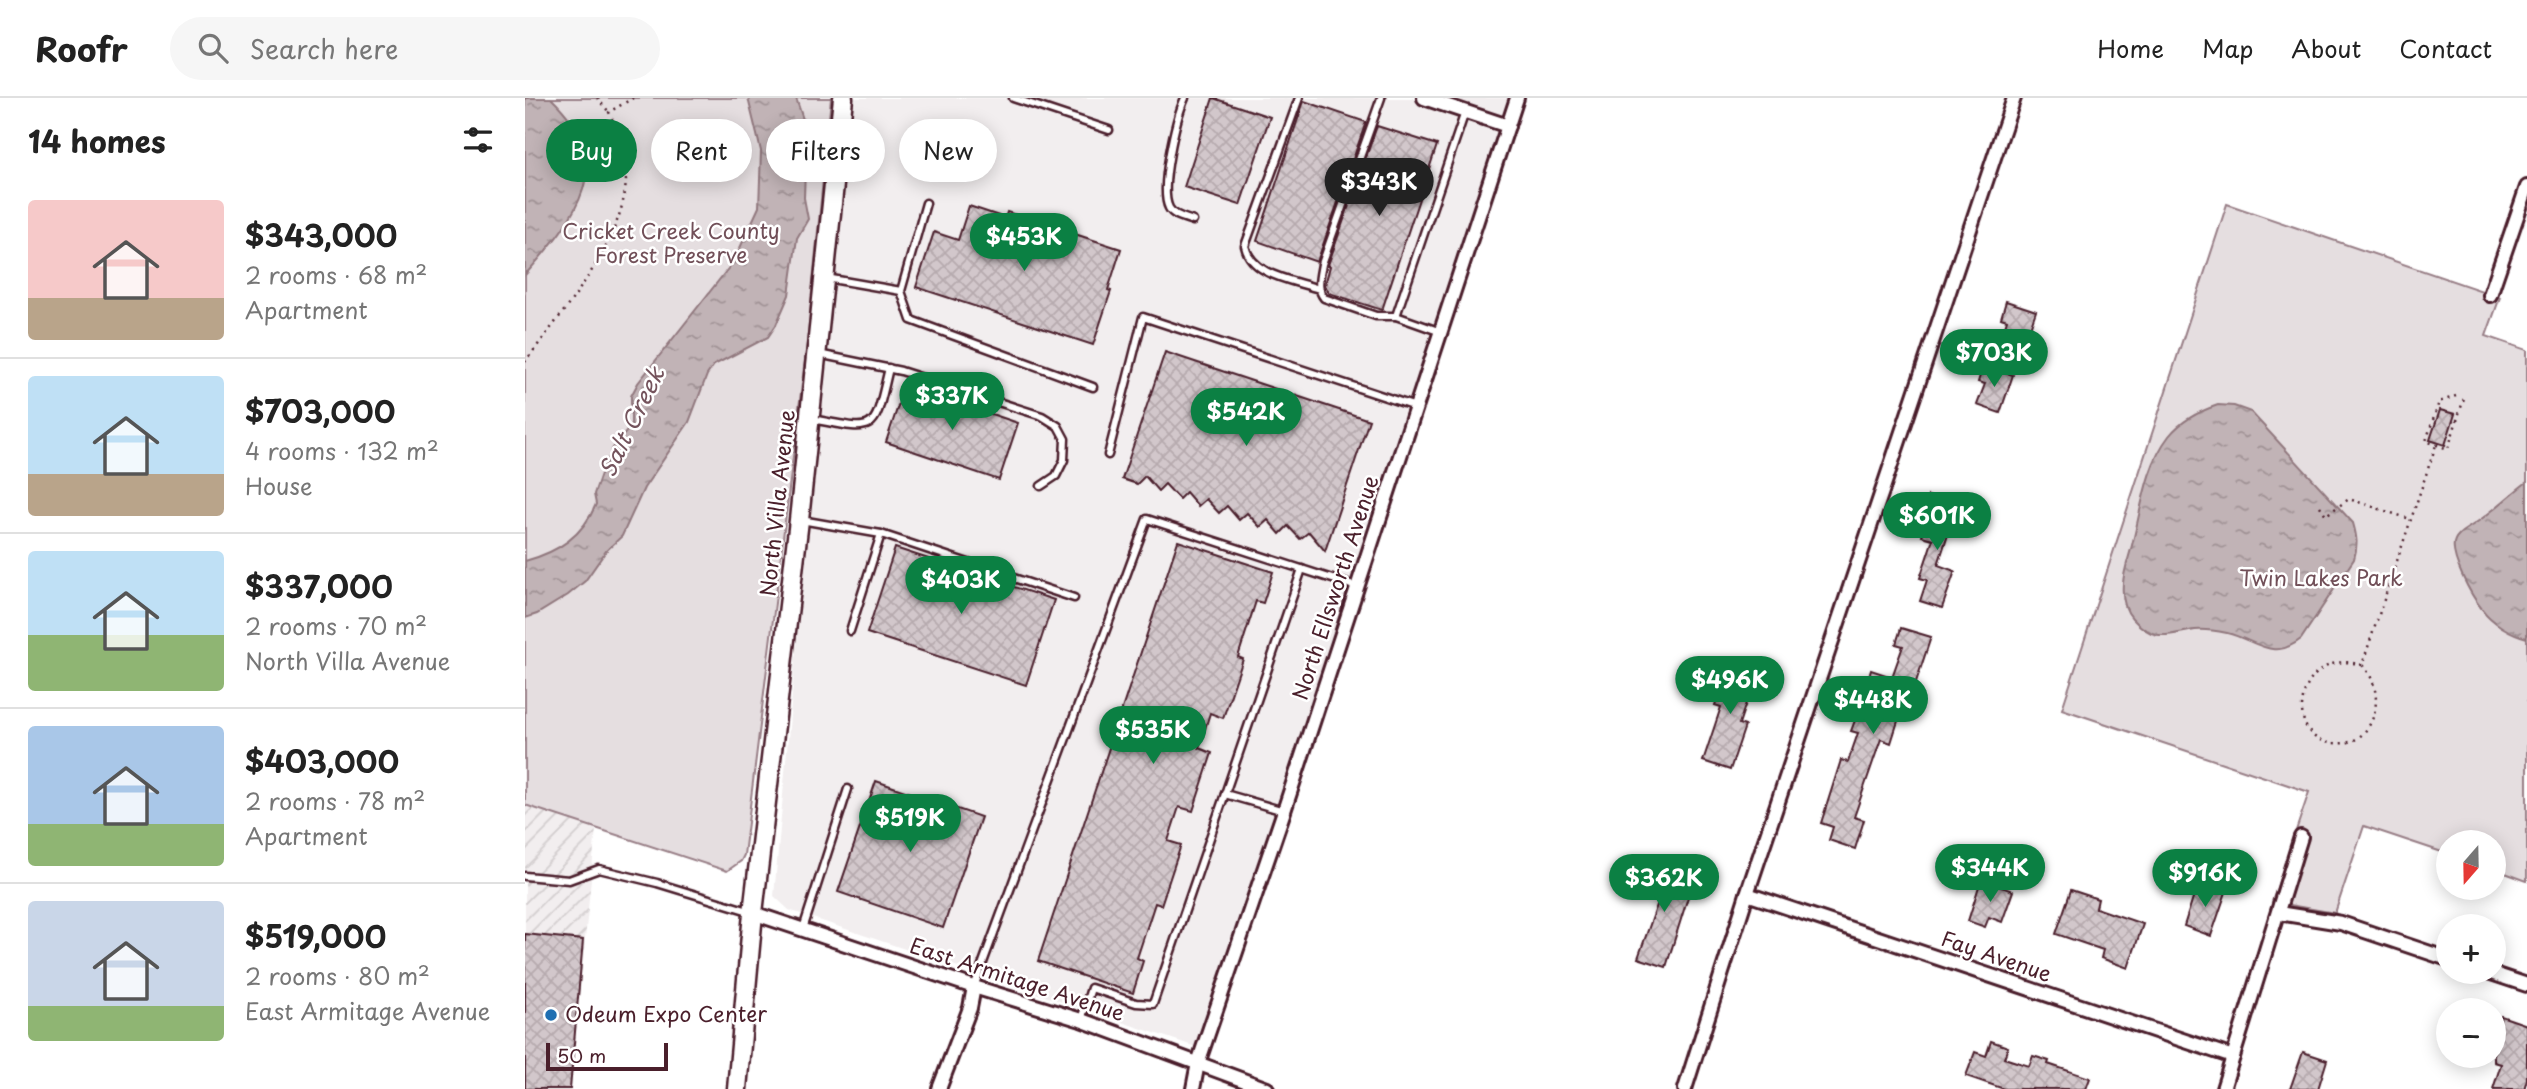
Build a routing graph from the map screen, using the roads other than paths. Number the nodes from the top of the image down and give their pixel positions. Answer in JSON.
{"nodes":[{"id":1,"x":843,"y":98,"type":"edge"},
{"id":2,"x":1013,"y":98,"type":"edge"},
{"id":3,"x":1185,"y":98,"type":"edge"},
{"id":4,"x":1299,"y":98,"type":"edge"},
{"id":5,"x":1381,"y":98,"type":"edge"},
{"id":6,"x":1424,"y":98,"type":"edge"},
{"id":7,"x":1517,"y":98,"type":"edge"},
{"id":8,"x":2014,"y":98,"type":"edge"},
{"id":9,"x":1465,"y":112,"type":"junction"},
{"id":10,"x":1508,"y":126,"type":"junction"},
{"id":11,"x":1109,"y":130,"type":"dead end"},
{"id":12,"x":2527,"y":187,"type":"edge"},
{"id":13,"x":926,"y":203,"type":"dead end"},
{"id":14,"x":1193,"y":220,"type":"dead end"},
{"id":15,"x":824,"y":278,"type":"junction"},
{"id":16,"x":1319,"y":289,"type":"junction"},
{"id":17,"x":901,"y":291,"type":"junction"},
{"id":18,"x":2490,"y":295,"type":"dead end"},
{"id":19,"x":1397,"y":316,"type":"junction"},
{"id":20,"x":1441,"y":331,"type":"junction"},
{"id":21,"x":817,"y":354,"type":"junction"},
{"id":22,"x":888,"y":368,"type":"junction"},
{"id":23,"x":1093,"y":387,"type":"dead end"},
{"id":24,"x":1416,"y":407,"type":"junction"},
{"id":25,"x":810,"y":419,"type":"junction"},
{"id":26,"x":1108,"y":455,"type":"dead end"},
{"id":27,"x":1041,"y":485,"type":"dead end"},
{"id":28,"x":799,"y":520,"type":"junction"},
{"id":29,"x":881,"y":534,"type":"junction"},
{"id":30,"x":1302,"y":569,"type":"junction"},
{"id":31,"x":1357,"y":587,"type":"junction"},
{"id":32,"x":1074,"y":598,"type":"dead end"},
{"id":33,"x":850,"y":631,"type":"dead end"},
{"id":34,"x":848,"y":789,"type":"dead end"},
{"id":35,"x":1225,"y":794,"type":"junction"},
{"id":36,"x":1284,"y":811,"type":"junction"},
{"id":37,"x":2301,"y":837,"type":"dead end"},
{"id":38,"x":525,"y":876,"type":"edge"},
{"id":39,"x":1747,"y":894,"type":"junction"},
{"id":40,"x":2278,"y":912,"type":"junction"},
{"id":41,"x":753,"y":913,"type":"junction"},
{"id":42,"x":803,"y":929,"type":"junction"},
{"id":43,"x":2436,"y":955,"type":"edge"},
{"id":44,"x":2506,"y":978,"type":"edge"},
{"id":45,"x":2527,"y":985,"type":"edge"},
{"id":46,"x":974,"y":987,"type":"junction"},
{"id":47,"x":1081,"y":1020,"type":"junction"},
{"id":48,"x":2233,"y":1057,"type":"junction"},
{"id":49,"x":1198,"y":1063,"type":"junction"},
{"id":50,"x":737,"y":1089,"type":"edge"},
{"id":51,"x":939,"y":1089,"type":"edge"},
{"id":52,"x":1193,"y":1089,"type":"edge"},
{"id":53,"x":1267,"y":1089,"type":"edge"},
{"id":54,"x":1685,"y":1089,"type":"edge"},
{"id":55,"x":2223,"y":1089,"type":"edge"}],
"edges":[{"from":1,"to":15,"type":"main road","name":"North Villa Avenue"},
{"from":2,"to":11,"type":"lane"},
{"from":3,"to":14,"type":"lane"},
{"from":4,"to":16,"type":"lane"},
{"from":5,"to":16,"type":"lane"},
{"from":6,"to":9,"type":"street"},
{"from":7,"to":10,"type":"street","name":"North Ellsworth Avenue"},
{"from":8,"to":39,"type":"street"},
{"from":9,"to":10,"type":"street"},
{"from":9,"to":19,"type":"lane"},
{"from":10,"to":20,"type":"street","name":"North Ellsworth Avenue"},
{"from":12,"to":18,"type":"street"},
{"from":13,"to":17,"type":"lane"},
{"from":15,"to":17,"type":"lane"},
{"from":15,"to":21,"type":"main road","name":"North Villa Avenue"},
{"from":16,"to":19,"type":"lane"},
{"from":17,"to":23,"type":"lane"},
{"from":19,"to":20,"type":"lane"},
{"from":20,"to":24,"type":"street","name":"North Ellsworth Avenue"},
{"from":21,"to":22,"type":"lane"},
{"from":21,"to":25,"type":"main road","name":"North Villa Avenue"},
{"from":22,"to":25,"type":"lane"},
{"from":22,"to":27,"type":"lane"},
{"from":24,"to":26,"type":"lane"},
{"from":24,"to":31,"type":"street","name":"North Ellsworth Avenue"},
{"from":25,"to":28,"type":"main road","name":"North Villa Avenue"},
{"from":28,"to":29,"type":"lane"},
{"from":28,"to":41,"type":"main road","name":"North Villa Avenue"},
{"from":29,"to":32,"type":"lane"},
{"from":29,"to":33,"type":"lane"},
{"from":30,"to":31,"type":"lane"},
{"from":30,"to":35,"type":"lane"},
{"from":30,"to":46,"type":"lane"},
{"from":31,"to":36,"type":"street","name":"North Ellsworth Avenue"},
{"from":34,"to":42,"type":"lane"},
{"from":35,"to":36,"type":"lane"},
{"from":35,"to":47,"type":"lane"},
{"from":36,"to":49,"type":"street","name":"North Ellsworth Avenue"},
{"from":37,"to":40,"type":"street"},
{"from":38,"to":41,"type":"lane"},
{"from":39,"to":48,"type":"street","name":"Fay Avenue"},
{"from":39,"to":54,"type":"street"},
{"from":40,"to":43,"type":"street"},
{"from":40,"to":48,"type":"street"},
{"from":41,"to":42,"type":"street","name":"East Armitage Avenue"},
{"from":41,"to":50,"type":"main road","name":"North Villa Avenue"},
{"from":42,"to":46,"type":"street","name":"East Armitage Avenue"},
{"from":44,"to":45,"type":"street"},
{"from":46,"to":47,"type":"street","name":"East Armitage Avenue"},
{"from":46,"to":51,"type":"street"},
{"from":47,"to":49,"type":"street","name":"East Armitage Avenue"},
{"from":48,"to":55,"type":"street"},
{"from":49,"to":52,"type":"street","name":"North Ellsworth Avenue"},
{"from":49,"to":53,"type":"street","name":"East Armitage Avenue"}]}
